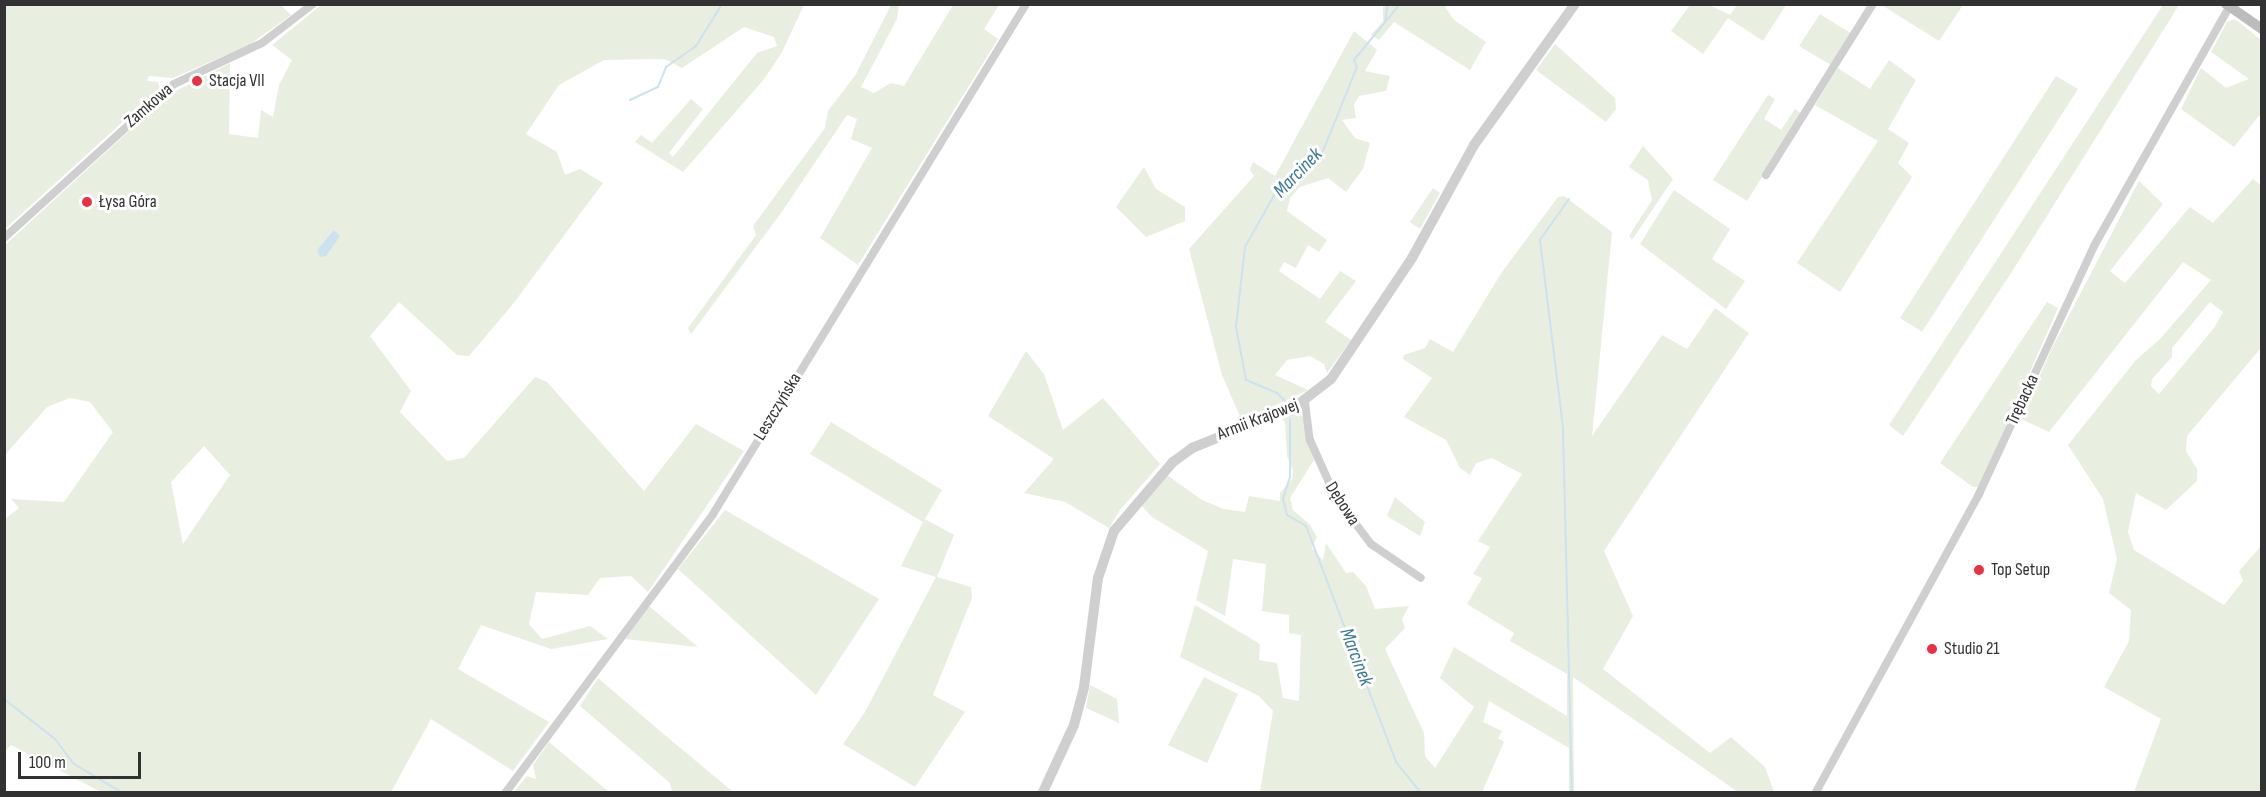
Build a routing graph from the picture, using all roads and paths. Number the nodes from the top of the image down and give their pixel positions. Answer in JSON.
{"nodes":[{"id":1,"x":314,"y":4,"type":"edge"},
{"id":2,"x":1026,"y":4,"type":"edge"},
{"id":3,"x":1575,"y":4,"type":"edge"},
{"id":4,"x":1873,"y":4,"type":"edge"},
{"id":5,"x":2227,"y":6,"type":"edge"},
{"id":6,"x":2262,"y":29,"type":"edge"},
{"id":7,"x":1766,"y":175,"type":"dead end"},
{"id":8,"x":4,"y":238,"type":"edge"},
{"id":9,"x":1305,"y":402,"type":"junction"},
{"id":10,"x":1421,"y":578,"type":"dead end"},
{"id":11,"x":506,"y":792,"type":"edge"},
{"id":12,"x":1042,"y":792,"type":"edge"},
{"id":13,"x":1816,"y":792,"type":"edge"}],
"edges":[{"from":1,"to":8,"type":"street","name":"Zamkowa"},
{"from":2,"to":11,"type":"street","name":"Leszczyńska"},
{"from":3,"to":9,"type":"street","name":"Armii Krajowej"},
{"from":4,"to":7,"type":"street"},
{"from":5,"to":6,"type":"main road"},
{"from":5,"to":13,"type":"street","name":"Trębacka"},
{"from":9,"to":10,"type":"street","name":"Dębowa"},
{"from":9,"to":12,"type":"street","name":"Armii Krajowej"}]}
